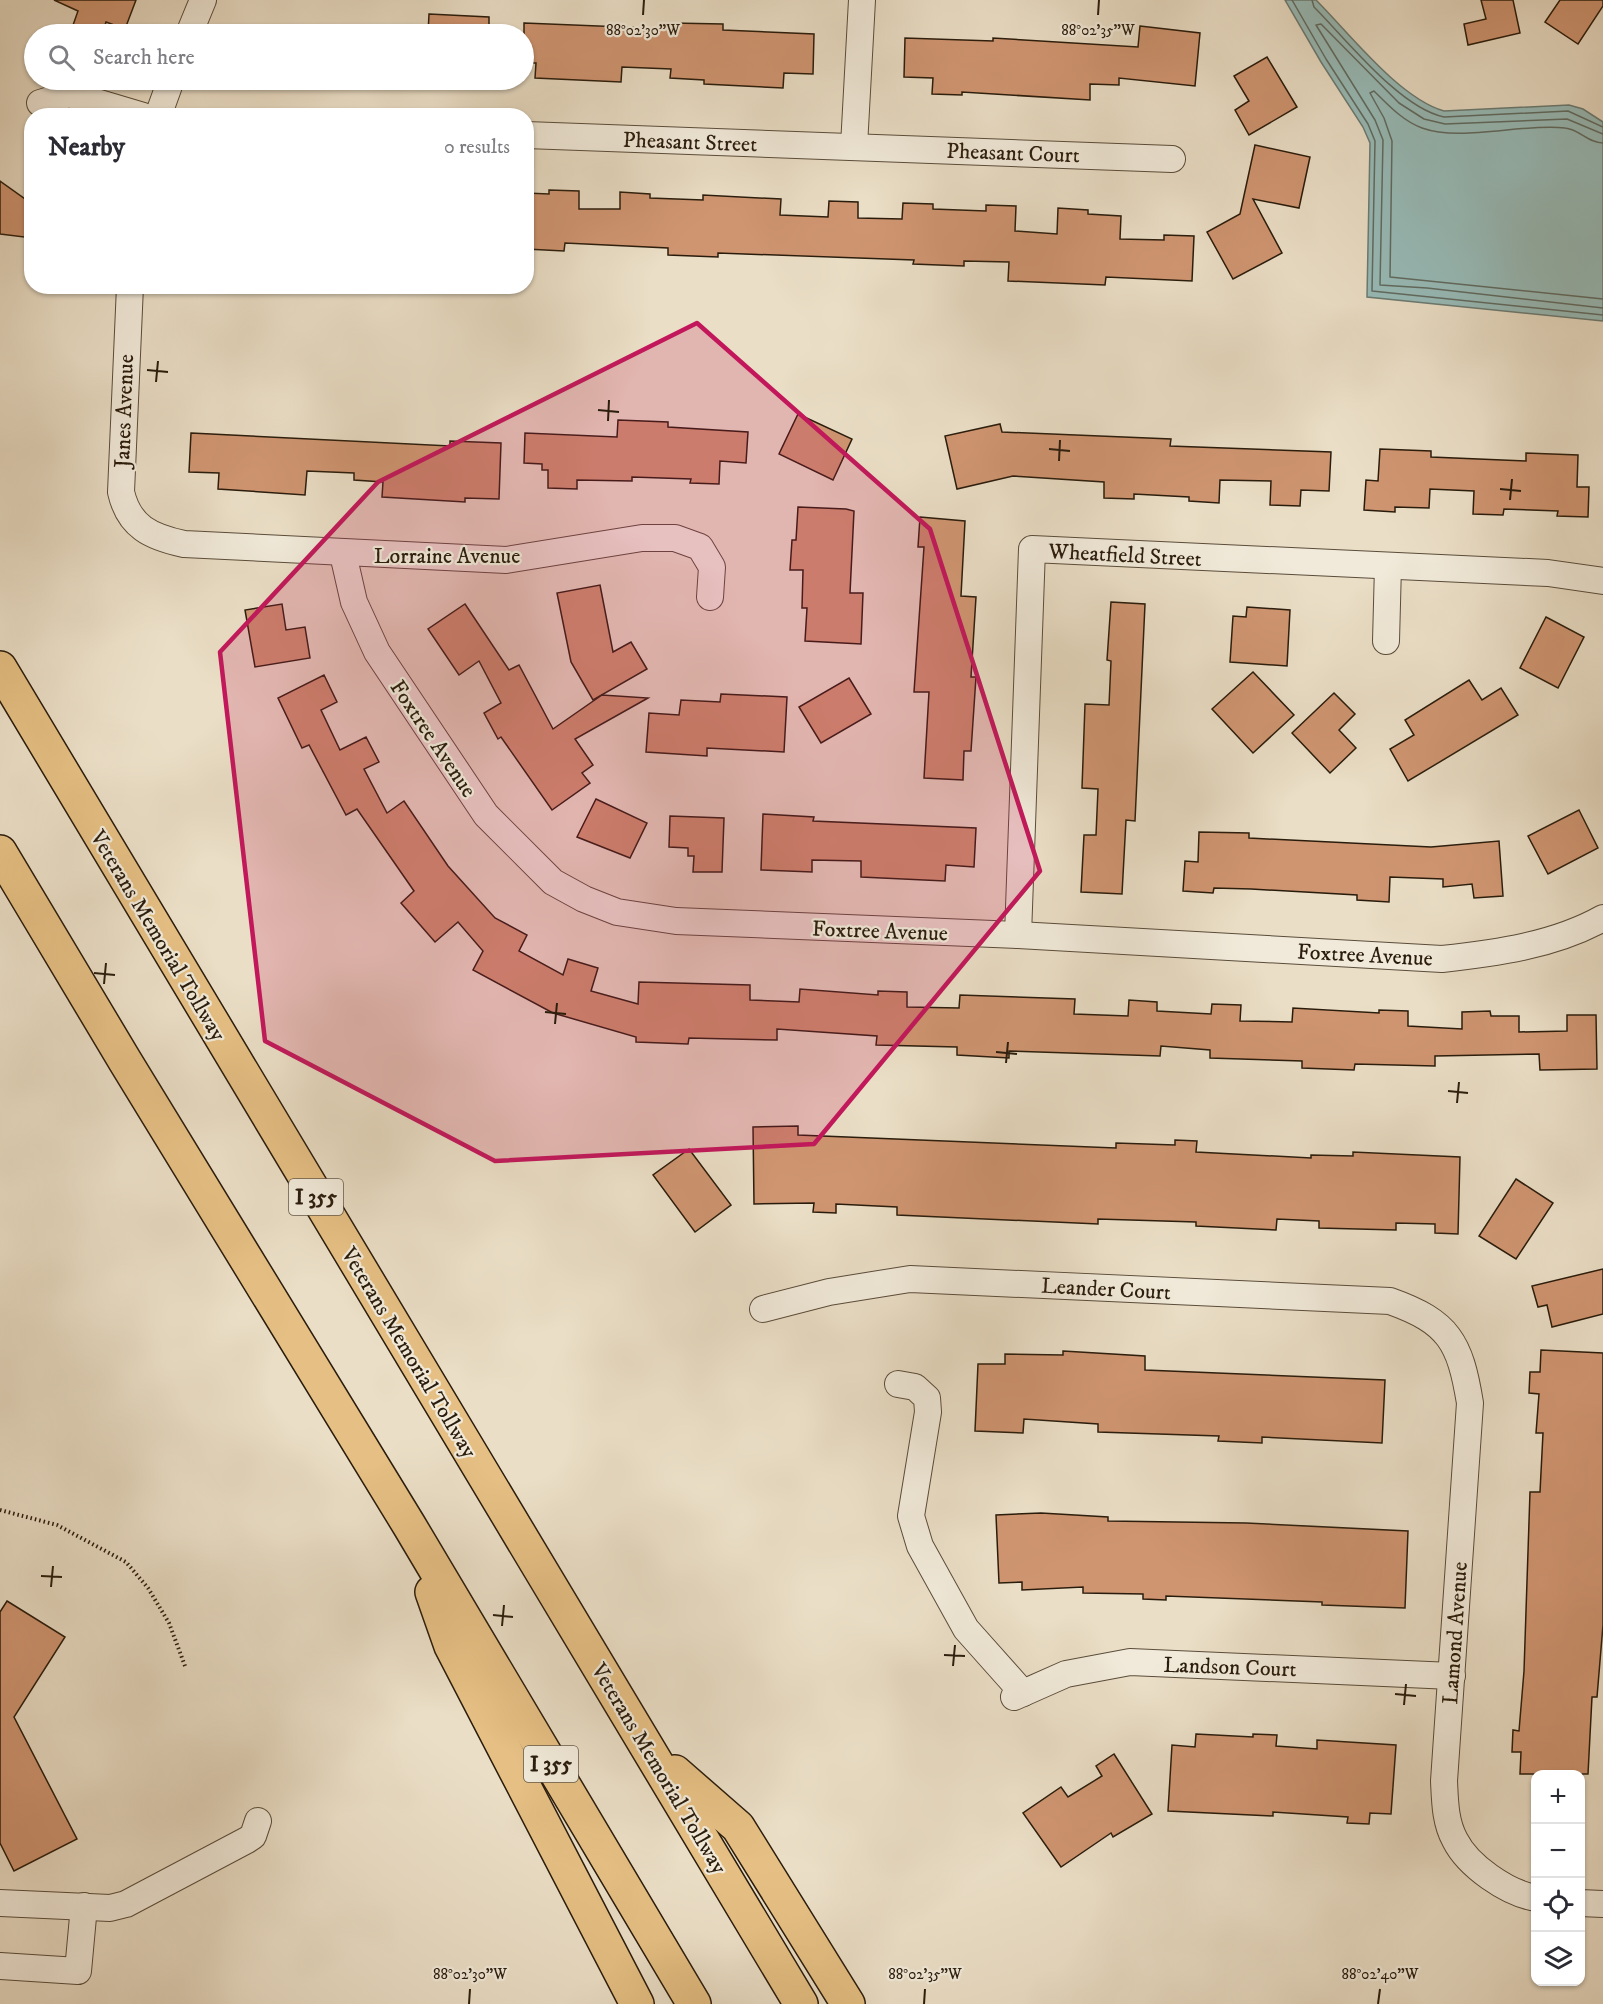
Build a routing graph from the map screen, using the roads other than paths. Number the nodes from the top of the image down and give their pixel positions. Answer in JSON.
{"nodes":[{"id":1,"x":203,"y":0,"type":"edge"},
{"id":2,"x":862,"y":0,"type":"edge"},
{"id":3,"x":193,"y":24,"type":"edge"},
{"id":4,"x":167,"y":90,"type":"edge"},
{"id":5,"x":40,"y":103,"type":"dead end"},
{"id":6,"x":116,"y":108,"type":"edge"},
{"id":7,"x":161,"y":108,"type":"edge"},
{"id":8,"x":534,"y":135,"type":"edge"},
{"id":9,"x":854,"y":146,"type":"junction"},
{"id":10,"x":1172,"y":159,"type":"dead end"},
{"id":11,"x":130,"y":294,"type":"edge"},
{"id":12,"x":140,"y":529,"type":"joint"},
{"id":13,"x":343,"y":554,"type":"junction"},
{"id":14,"x":1388,"y":566,"type":"junction"},
{"id":15,"x":1603,"y":581,"type":"edge"},
{"id":16,"x":710,"y":597,"type":"dead end"},
{"id":17,"x":1386,"y":641,"type":"dead end"},
{"id":18,"x":0,"y":668,"type":"edge"},
{"id":19,"x":0,"y":852,"type":"edge"},
{"id":20,"x":1603,"y":918,"type":"edge"},
{"id":21,"x":1018,"y":935,"type":"junction"},
{"id":22,"x":763,"y":1309,"type":"dead end"},
{"id":23,"x":1443,"y":1329,"type":"joint"},
{"id":24,"x":898,"y":1384,"type":"dead end"},
{"id":25,"x":409,"y":1525,"type":"junction"},
{"id":26,"x":1452,"y":1676,"type":"junction"},
{"id":27,"x":651,"y":1751,"type":"junction"},
{"id":28,"x":258,"y":1821,"type":"dead end"},
{"id":29,"x":1531,"y":1896,"type":"edge"},
{"id":30,"x":0,"y":1903,"type":"edge"},
{"id":31,"x":1585,"y":1903,"type":"edge"},
{"id":32,"x":1603,"y":1904,"type":"edge"},
{"id":33,"x":84,"y":1906,"type":"junction"},
{"id":34,"x":0,"y":1966,"type":"edge"},
{"id":35,"x":637,"y":2004,"type":"edge"},
{"id":36,"x":694,"y":2004,"type":"edge"},
{"id":37,"x":801,"y":2004,"type":"edge"},
{"id":38,"x":848,"y":2004,"type":"edge"}],
"edges":[{"from":1,"to":3,"type":"street"},
{"from":2,"to":9,"type":"street"},
{"from":4,"to":7,"type":"street"},
{"from":5,"to":6,"type":"street"},
{"from":8,"to":9,"type":"street","name":"Pheasant Street"},
{"from":9,"to":10,"type":"street","name":"Pheasant Court"},
{"from":11,"to":12,"type":"street","name":"Janes Avenue"},
{"from":12,"to":13,"type":"street","name":"Lorraine Avenue"},
{"from":13,"to":16,"type":"street","name":"Lorraine Avenue"},
{"from":13,"to":21,"type":"street","name":"Foxtree Avenue"},
{"from":14,"to":15,"type":"street","name":"Wheatfield Street"},
{"from":14,"to":17,"type":"street"},
{"from":14,"to":21,"type":"street","name":"Wheatfield Street"},
{"from":18,"to":27,"type":"highway","name":"Veterans Memorial Tollway","number":"I 355"},
{"from":19,"to":25,"type":"highway","number":"I 355"},
{"from":20,"to":21,"type":"street","name":"Foxtree Avenue"},
{"from":22,"to":23,"type":"street","name":"Leander Court"},
{"from":23,"to":26,"type":"street","name":"Lamond Avenue"},
{"from":24,"to":26,"type":"street","name":"Landson Court"},
{"from":25,"to":35,"type":"highway"},
{"from":25,"to":36,"type":"highway","number":"I 355"},
{"from":26,"to":29,"type":"street","name":"Lamond Avenue"},
{"from":27,"to":37,"type":"highway","name":"Veterans Memorial Tollway","number":"I 355"},
{"from":27,"to":38,"type":"highway"},
{"from":28,"to":33,"type":"street"},
{"from":30,"to":33,"type":"street"},
{"from":31,"to":32,"type":"street"},
{"from":33,"to":34,"type":"street"}]}
